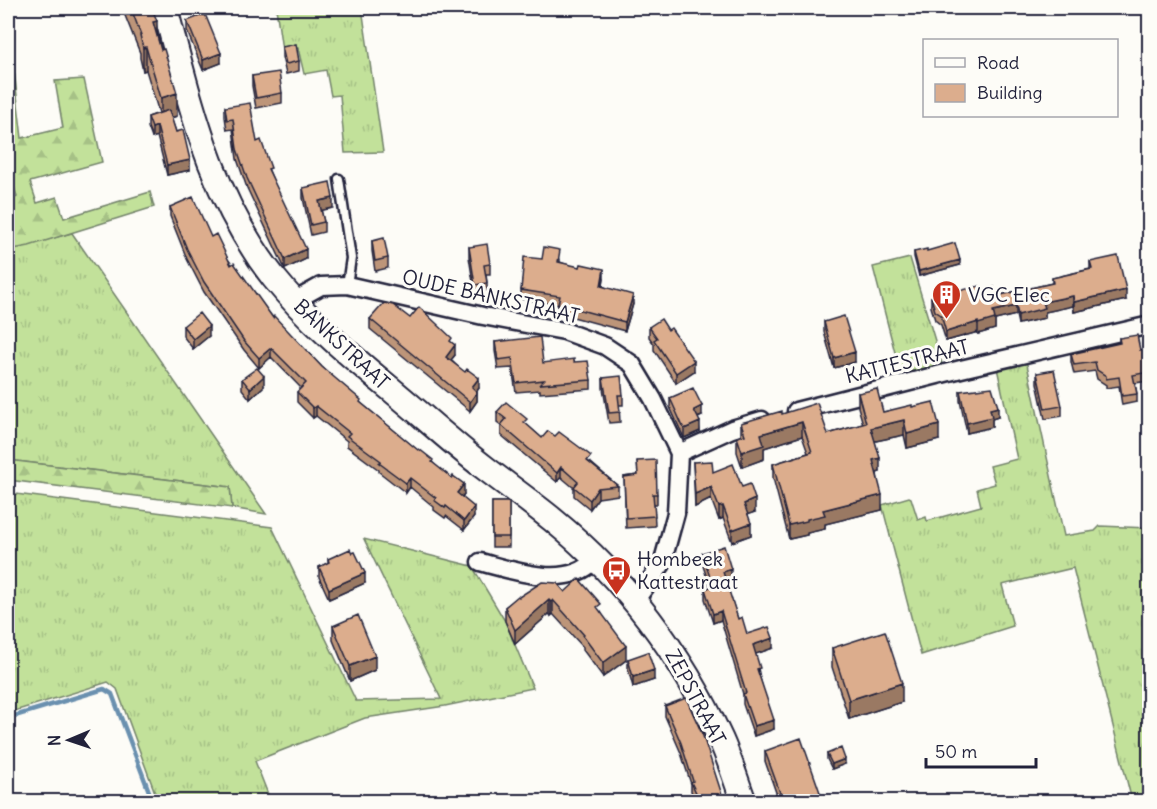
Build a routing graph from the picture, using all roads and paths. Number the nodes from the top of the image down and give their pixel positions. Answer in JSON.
{"nodes":[{"id":1,"x":165,"y":8,"type":"edge"},
{"id":2,"x":339,"y":179,"type":"dead end"},
{"id":3,"x":347,"y":285,"type":"junction"},
{"id":4,"x":294,"y":301,"type":"junction"},
{"id":5,"x":1149,"y":325,"type":"edge"},
{"id":6,"x":680,"y":453,"type":"junction"},
{"id":7,"x":596,"y":560,"type":"junction"},
{"id":8,"x":480,"y":562,"type":"dead end"},
{"id":9,"x":635,"y":601,"type":"junction"},
{"id":10,"x":744,"y":801,"type":"edge"}],
"edges":[{"from":1,"to":4,"type":"street","name":"BANKSTRAAT"},
{"from":2,"to":3,"type":"lane"},
{"from":3,"to":4,"type":"street","name":"OUDE BANKSTRAAT"},
{"from":3,"to":6,"type":"street","name":"OUDE BANKSTRAAT"},
{"from":4,"to":7,"type":"street","name":"BANKSTRAAT"},
{"from":5,"to":6,"type":"street","name":"KATTESTRAAT"},
{"from":6,"to":9,"type":"street"},
{"from":7,"to":8,"type":"street"},
{"from":7,"to":9,"type":"street","name":"BANKSTRAAT"},
{"from":9,"to":10,"type":"street","name":"ZEPSTRAAT"}]}
